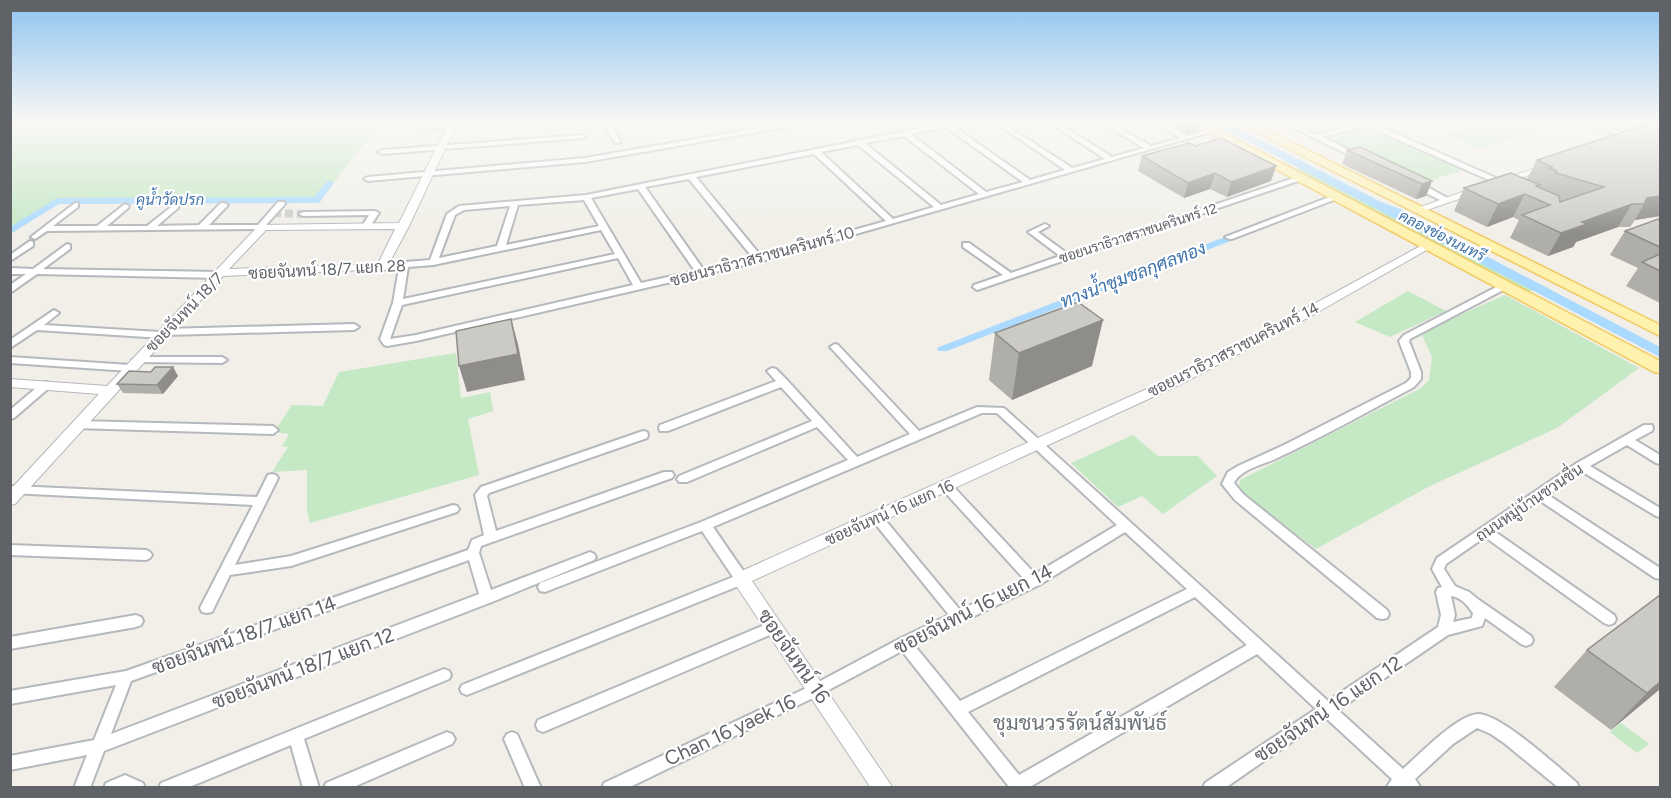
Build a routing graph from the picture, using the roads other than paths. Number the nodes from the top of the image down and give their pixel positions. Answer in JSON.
{"nodes":[{"id":1,"x":435,"y":160,"type":"edge"},
{"id":2,"x":579,"y":160,"type":"edge"},
{"id":3,"x":775,"y":160,"type":"edge"},
{"id":4,"x":825,"y":160,"type":"edge"},
{"id":5,"x":882,"y":160,"type":"edge"},
{"id":6,"x":940,"y":160,"type":"edge"},
{"id":7,"x":997,"y":160,"type":"edge"},
{"id":8,"x":1056,"y":160,"type":"edge"},
{"id":9,"x":1106,"y":160,"type":"edge"},
{"id":10,"x":1265,"y":160,"type":"edge"},
{"id":11,"x":1318,"y":160,"type":"edge"},
{"id":12,"x":1364,"y":160,"type":"edge"},
{"id":13,"x":1452,"y":160,"type":"edge"},
{"id":14,"x":575,"y":161,"type":"junction"},
{"id":15,"x":1370,"y":163,"type":"edge"},
{"id":16,"x":1553,"y":165,"type":"edge"},
{"id":17,"x":499,"y":168,"type":"junction"},
{"id":18,"x":1071,"y":170,"type":"junction"},
{"id":19,"x":575,"y":171,"type":"dead end"},
{"id":20,"x":428,"y":174,"type":"junction"},
{"id":21,"x":692,"y":177,"type":"junction"},
{"id":22,"x":368,"y":178,"type":"dead end"},
{"id":23,"x":499,"y":179,"type":"dead end"},
{"id":24,"x":1300,"y":179,"type":"junction"},
{"id":25,"x":1028,"y":182,"type":"junction"},
{"id":26,"x":1410,"y":182,"type":"edge"},
{"id":27,"x":1501,"y":182,"type":"junction"},
{"id":28,"x":640,"y":187,"type":"junction"},
{"id":29,"x":984,"y":194,"type":"junction"},
{"id":30,"x":586,"y":197,"type":"junction"},
{"id":31,"x":1335,"y":198,"type":"junction"},
{"id":32,"x":1448,"y":200,"type":"junction"},
{"id":33,"x":281,"y":204,"type":"dead end"},
{"id":34,"x":75,"y":205,"type":"dead end"},
{"id":35,"x":514,"y":205,"type":"junction"},
{"id":36,"x":125,"y":206,"type":"dead end"},
{"id":37,"x":175,"y":206,"type":"dead end"},
{"id":38,"x":224,"y":206,"type":"dead end"},
{"id":39,"x":940,"y":208,"type":"junction"},
{"id":40,"x":1417,"y":210,"type":"junction"},
{"id":41,"x":303,"y":214,"type":"tunnel mouth"},
{"id":42,"x":891,"y":221,"type":"junction"},
{"id":43,"x":366,"y":226,"type":"junction"},
{"id":44,"x":404,"y":226,"type":"junction"},
{"id":45,"x":1045,"y":226,"type":"dead end"},
{"id":46,"x":202,"y":227,"type":"junction"},
{"id":47,"x":262,"y":227,"type":"junction"},
{"id":48,"x":605,"y":227,"type":"junction"},
{"id":49,"x":100,"y":228,"type":"junction"},
{"id":50,"x":149,"y":228,"type":"junction"},
{"id":51,"x":45,"y":229,"type":"junction"},
{"id":52,"x":1229,"y":237,"type":"dead end"},
{"id":53,"x":966,"y":244,"type":"dead end"},
{"id":54,"x":1426,"y":246,"type":"junction"},
{"id":55,"x":67,"y":247,"type":"dead end"},
{"id":56,"x":501,"y":248,"type":"junction"},
{"id":57,"x":620,"y":255,"type":"junction"},
{"id":58,"x":1067,"y":256,"type":"junction"},
{"id":59,"x":10,"y":259,"type":"edge"},
{"id":60,"x":759,"y":259,"type":"junction"},
{"id":61,"x":433,"y":262,"type":"junction"},
{"id":62,"x":405,"y":266,"type":"junction"},
{"id":63,"x":382,"y":267,"type":"junction"},
{"id":64,"x":10,"y":271,"type":"edge"},
{"id":65,"x":34,"y":272,"type":"junction"},
{"id":66,"x":701,"y":273,"type":"junction"},
{"id":67,"x":220,"y":274,"type":"junction"},
{"id":68,"x":1010,"y":276,"type":"junction"},
{"id":69,"x":1504,"y":286,"type":"junction"},
{"id":70,"x":639,"y":287,"type":"junction"},
{"id":71,"x":977,"y":287,"type":"dead end"},
{"id":72,"x":10,"y":290,"type":"edge"},
{"id":73,"x":398,"y":303,"type":"junction"},
{"id":74,"x":54,"y":313,"type":"dead end"},
{"id":75,"x":34,"y":327,"type":"junction"},
{"id":76,"x":354,"y":327,"type":"dead end"},
{"id":77,"x":1660,"y":331,"type":"edge"},
{"id":78,"x":163,"y":334,"type":"junction"},
{"id":79,"x":10,"y":345,"type":"edge"},
{"id":80,"x":835,"y":347,"type":"dead end"},
{"id":81,"x":10,"y":360,"type":"edge"},
{"id":82,"x":222,"y":360,"type":"dead end"},
{"id":83,"x":134,"y":364,"type":"junction"},
{"id":84,"x":1660,"y":368,"type":"edge"},
{"id":85,"x":772,"y":371,"type":"dead end"},
{"id":86,"x":783,"y":382,"type":"junction"},
{"id":87,"x":12,"y":384,"type":"edge"},
{"id":88,"x":45,"y":386,"type":"junction"},
{"id":89,"x":109,"y":390,"type":"junction"},
{"id":90,"x":10,"y":416,"type":"edge"},
{"id":91,"x":819,"y":422,"type":"junction"},
{"id":92,"x":79,"y":425,"type":"junction"},
{"id":93,"x":664,"y":428,"type":"dead end"},
{"id":94,"x":1648,"y":428,"type":"dead end"},
{"id":95,"x":273,"y":430,"type":"dead end"},
{"id":96,"x":643,"y":435,"type":"dead end"},
{"id":97,"x":917,"y":435,"type":"junction"},
{"id":98,"x":1627,"y":441,"type":"junction"},
{"id":99,"x":1037,"y":445,"type":"junction"},
{"id":100,"x":854,"y":460,"type":"junction"},
{"id":101,"x":1660,"y":460,"type":"edge"},
{"id":102,"x":1581,"y":466,"type":"junction"},
{"id":103,"x":668,"y":475,"type":"dead end"},
{"id":104,"x":272,"y":478,"type":"dead end"},
{"id":105,"x":683,"y":479,"type":"dead end"},
{"id":106,"x":946,"y":486,"type":"junction"},
{"id":107,"x":15,"y":490,"type":"edge"},
{"id":108,"x":1538,"y":494,"type":"junction"},
{"id":109,"x":10,"y":500,"type":"edge"},
{"id":110,"x":260,"y":501,"type":"junction"},
{"id":111,"x":453,"y":509,"type":"dead end"},
{"id":112,"x":1660,"y":513,"type":"edge"},
{"id":113,"x":877,"y":518,"type":"junction"},
{"id":114,"x":705,"y":525,"type":"junction"},
{"id":115,"x":1125,"y":526,"type":"junction"},
{"id":116,"x":1487,"y":532,"type":"junction"},
{"id":117,"x":491,"y":537,"type":"junction"},
{"id":118,"x":10,"y":550,"type":"edge"},
{"id":119,"x":473,"y":553,"type":"junction"},
{"id":120,"x":146,"y":555,"type":"dead end"},
{"id":121,"x":590,"y":557,"type":"dead end"},
{"id":122,"x":226,"y":571,"type":"junction"},
{"id":123,"x":1660,"y":574,"type":"edge"},
{"id":124,"x":741,"y":579,"type":"junction"},
{"id":125,"x":1034,"y":580,"type":"junction"},
{"id":126,"x":545,"y":587,"type":"dead end"},
{"id":127,"x":1450,"y":590,"type":"junction"},
{"id":128,"x":1195,"y":591,"type":"junction"},
{"id":129,"x":487,"y":597,"type":"junction"},
{"id":130,"x":1474,"y":603,"type":"junction"},
{"id":131,"x":207,"y":608,"type":"dead end"},
{"id":132,"x":1382,"y":614,"type":"dead end"},
{"id":133,"x":958,"y":617,"type":"junction"},
{"id":134,"x":1610,"y":619,"type":"dead end"},
{"id":135,"x":136,"y":621,"type":"dead end"},
{"id":136,"x":774,"y":627,"type":"junction"},
{"id":137,"x":1444,"y":630,"type":"junction"},
{"id":138,"x":1526,"y":640,"type":"dead end"},
{"id":139,"x":10,"y":643,"type":"edge"},
{"id":140,"x":904,"y":643,"type":"junction"},
{"id":141,"x":1258,"y":646,"type":"junction"},
{"id":142,"x":444,"y":675,"type":"dead end"},
{"id":143,"x":126,"y":677,"type":"junction"},
{"id":144,"x":467,"y":689,"type":"dead end"},
{"id":145,"x":818,"y":689,"type":"junction"},
{"id":146,"x":10,"y":698,"type":"edge"},
{"id":147,"x":959,"y":709,"type":"junction"},
{"id":148,"x":1328,"y":710,"type":"junction"},
{"id":149,"x":543,"y":725,"type":"dead end"},
{"id":150,"x":297,"y":736,"type":"junction"},
{"id":151,"x":447,"y":739,"type":"dead end"},
{"id":152,"x":512,"y":739,"type":"dead end"},
{"id":153,"x":98,"y":746,"type":"junction"},
{"id":154,"x":10,"y":763,"type":"edge"},
{"id":155,"x":1404,"y":785,"type":"edge"},
{"id":156,"x":1019,"y":786,"type":"edge"},
{"id":157,"x":1566,"y":786,"type":"edge"},
{"id":158,"x":82,"y":788,"type":"edge"},
{"id":159,"x":112,"y":788,"type":"edge"},
{"id":160,"x":137,"y":788,"type":"edge"},
{"id":161,"x":167,"y":788,"type":"edge"},
{"id":162,"x":311,"y":788,"type":"edge"},
{"id":163,"x":332,"y":788,"type":"edge"},
{"id":164,"x":533,"y":788,"type":"edge"},
{"id":165,"x":610,"y":788,"type":"edge"},
{"id":166,"x":883,"y":788,"type":"edge"},
{"id":167,"x":1211,"y":788,"type":"edge"}],
"edges":[{"from":1,"to":20,"type":"street"},
{"from":2,"to":14,"type":"street"},
{"from":3,"to":21,"type":"street"},
{"from":4,"to":42,"type":"street"},
{"from":5,"to":39,"type":"street"},
{"from":6,"to":29,"type":"street"},
{"from":7,"to":25,"type":"street"},
{"from":8,"to":18,"type":"street"},
{"from":9,"to":18,"type":"street","name":"ซอยนราธิวาสราชนครินทร์ 10"},
{"from":10,"to":24,"type":"main road"},
{"from":11,"to":40,"type":"main road"},
{"from":12,"to":15,"type":"street"},
{"from":13,"to":27,"type":"street"},
{"from":14,"to":17,"type":"street"},
{"from":14,"to":19,"type":"street"},
{"from":16,"to":27,"type":"street"},
{"from":17,"to":20,"type":"street"},
{"from":17,"to":23,"type":"street"},
{"from":18,"to":25,"type":"street","name":"ซอยนราธิวาสราชนครินทร์ 10"},
{"from":20,"to":22,"type":"street"},
{"from":20,"to":44,"type":"street"},
{"from":21,"to":28,"type":"street"},
{"from":21,"to":60,"type":"street"},
{"from":24,"to":31,"type":"main road"},
{"from":24,"to":58,"type":"street","name":"ซอยนราธิวาสราชนครินทร์ 12"},
{"from":25,"to":29,"type":"street","name":"ซอยนราธิวาสราชนครินทร์ 10"},
{"from":26,"to":32,"type":"street"},
{"from":27,"to":32,"type":"street"},
{"from":28,"to":30,"type":"street"},
{"from":28,"to":66,"type":"street"},
{"from":29,"to":39,"type":"street","name":"ซอยนราธิวาสราชนครินทร์ 10"},
{"from":30,"to":35,"type":"street"},
{"from":30,"to":48,"type":"street"},
{"from":31,"to":52,"type":"street"},
{"from":31,"to":54,"type":"main road"},
{"from":32,"to":40,"type":"street"},
{"from":33,"to":47,"type":"street"},
{"from":34,"to":51,"type":"street"},
{"from":35,"to":56,"type":"street"},
{"from":35,"to":61,"type":"street"},
{"from":36,"to":49,"type":"street"},
{"from":37,"to":50,"type":"street"},
{"from":38,"to":46,"type":"street"},
{"from":39,"to":42,"type":"street","name":"ซอยนราธิวาสราชนครินทร์ 10"},
{"from":40,"to":77,"type":"main road"},
{"from":41,"to":43,"type":"street"},
{"from":42,"to":60,"type":"street","name":"ซอยนราธิวาสราชนครินทร์ 10"},
{"from":43,"to":44,"type":"street"},
{"from":43,"to":47,"type":"street"},
{"from":44,"to":63,"type":"street"},
{"from":45,"to":58,"type":"street"},
{"from":46,"to":47,"type":"street"},
{"from":46,"to":50,"type":"street"},
{"from":47,"to":67,"type":"street","name":"ซอยจันทน์ 18/7"},
{"from":48,"to":56,"type":"street","name":"ซอยจันทน์ 18/7 แยก 28"},
{"from":48,"to":57,"type":"street"},
{"from":49,"to":50,"type":"street"},
{"from":49,"to":51,"type":"street"},
{"from":51,"to":59,"type":"street"},
{"from":53,"to":68,"type":"street"},
{"from":54,"to":69,"type":"main road"},
{"from":54,"to":99,"type":"street","name":"ซอยนราธิวาสราชนครินทร์ 14"},
{"from":55,"to":65,"type":"street"},
{"from":56,"to":61,"type":"street","name":"ซอยจันทน์ 18/7 แยก 28"},
{"from":57,"to":70,"type":"street"},
{"from":57,"to":73,"type":"street"},
{"from":58,"to":68,"type":"street","name":"ซอยนราธิวาสราชนครินทร์ 12"},
{"from":60,"to":66,"type":"street","name":"ซอยนราธิวาสราชนครินทร์ 10"},
{"from":61,"to":62,"type":"street","name":"ซอยจันทน์ 18/7 แยก 28"},
{"from":62,"to":63,"type":"street","name":"ซอยจันทน์ 18/7 แยก 28"},
{"from":62,"to":73,"type":"street","name":"ซอยนราธิวาสราชนครินทร์ 10"},
{"from":63,"to":67,"type":"street","name":"ซอยจันทน์ 18/7 แยก 28"},
{"from":64,"to":65,"type":"street"},
{"from":65,"to":67,"type":"street"},
{"from":65,"to":72,"type":"street"},
{"from":66,"to":70,"type":"street","name":"ซอยนราธิวาสราชนครินทร์ 10"},
{"from":67,"to":78,"type":"street","name":"ซอยจันทน์ 18/7"},
{"from":68,"to":71,"type":"street","name":"ซอยนราธิวาสราชนครินทร์ 12"},
{"from":69,"to":84,"type":"main road"},
{"from":69,"to":132,"type":"street"},
{"from":70,"to":73,"type":"street","name":"ซอยนราธิวาสราชนครินทร์ 10"},
{"from":74,"to":75,"type":"street"},
{"from":75,"to":78,"type":"street"},
{"from":75,"to":79,"type":"street"},
{"from":76,"to":78,"type":"street"},
{"from":78,"to":83,"type":"street","name":"ซอยจันทน์ 18/7"},
{"from":80,"to":97,"type":"street"},
{"from":81,"to":83,"type":"street"},
{"from":82,"to":83,"type":"street"},
{"from":83,"to":89,"type":"street","name":"ซอยจันทน์ 18/7"},
{"from":85,"to":86,"type":"street"},
{"from":86,"to":91,"type":"street"},
{"from":86,"to":93,"type":"street"},
{"from":87,"to":88,"type":"street"},
{"from":88,"to":89,"type":"street"},
{"from":88,"to":90,"type":"street"},
{"from":89,"to":92,"type":"street","name":"ซอยจันทน์ 18/7"},
{"from":91,"to":100,"type":"street"},
{"from":91,"to":105,"type":"street"},
{"from":92,"to":95,"type":"street"},
{"from":92,"to":107,"type":"street","name":"ซอยจันทน์ 18/7"},
{"from":94,"to":98,"type":"street","name":"ถนนหมู่บ้านชวนชื่น"},
{"from":96,"to":117,"type":"street"},
{"from":97,"to":99,"type":"street"},
{"from":97,"to":100,"type":"street"},
{"from":98,"to":101,"type":"street"},
{"from":98,"to":102,"type":"street","name":"ถนนหมู่บ้านชวนชื่น"},
{"from":99,"to":106,"type":"street","name":"ซอยจันทน์ 16 แยก 16"},
{"from":99,"to":115,"type":"street"},
{"from":100,"to":114,"type":"street"},
{"from":102,"to":108,"type":"street","name":"ถนนหมู่บ้านชวนชื่น"},
{"from":102,"to":112,"type":"street"},
{"from":103,"to":117,"type":"street"},
{"from":104,"to":110,"type":"street"},
{"from":106,"to":113,"type":"street","name":"ซอยจันทน์ 16 แยก 16"},
{"from":106,"to":125,"type":"street"},
{"from":107,"to":109,"type":"street","name":"ซอยจันทน์ 18/7"},
{"from":107,"to":110,"type":"street"},
{"from":108,"to":116,"type":"street","name":"ถนนหมู่บ้านชวนชื่น"},
{"from":108,"to":123,"type":"street"},
{"from":110,"to":122,"type":"street"},
{"from":111,"to":122,"type":"street"},
{"from":113,"to":124,"type":"street","name":"ซอยจันทน์ 16 แยก 16"},
{"from":113,"to":133,"type":"street"},
{"from":114,"to":124,"type":"street","name":"ซอยจันทน์ 16"},
{"from":114,"to":126,"type":"street"},
{"from":115,"to":125,"type":"street","name":"ซอยจันทน์ 16 แยก 14"},
{"from":115,"to":128,"type":"street"},
{"from":116,"to":127,"type":"street","name":"ถนนหมู่บ้านชวนชื่น"},
{"from":116,"to":134,"type":"street"},
{"from":117,"to":119,"type":"street"},
{"from":118,"to":120,"type":"street"},
{"from":119,"to":129,"type":"street"},
{"from":119,"to":143,"type":"street","name":"ซอยจันทน์ 18/7 แยก 14"},
{"from":121,"to":129,"type":"street","name":"ซอยจันทน์ 18/7 แยก 12"},
{"from":122,"to":131,"type":"street"},
{"from":124,"to":136,"type":"street","name":"ซอยจันทน์ 16"},
{"from":124,"to":144,"type":"street"},
{"from":125,"to":133,"type":"street","name":"ซอยจันทน์ 16 แยก 14"},
{"from":127,"to":130,"type":"street"},
{"from":127,"to":137,"type":"street","name":"ถนนหมู่บ้านชวนชื่น"},
{"from":128,"to":141,"type":"street"},
{"from":128,"to":147,"type":"street"},
{"from":129,"to":153,"type":"street","name":"ซอยจันทน์ 18/7 แยก 12"},
{"from":130,"to":137,"type":"street"},
{"from":130,"to":138,"type":"street"},
{"from":133,"to":140,"type":"street","name":"ซอยจันทน์ 16 แยก 14"},
{"from":135,"to":139,"type":"street"},
{"from":136,"to":145,"type":"street","name":"ซอยจันทน์ 16"},
{"from":136,"to":149,"type":"street"},
{"from":137,"to":148,"type":"street","name":"ซอยจันทน์ 16 แยก 12"},
{"from":140,"to":145,"type":"street","name":"ซอยจันทน์ 16 แยก 14"},
{"from":140,"to":147,"type":"street"},
{"from":141,"to":148,"type":"street"},
{"from":141,"to":156,"type":"street"},
{"from":142,"to":150,"type":"street"},
{"from":143,"to":146,"type":"street","name":"ซอยจันทน์ 18/7 แยก 14"},
{"from":143,"to":153,"type":"street"},
{"from":145,"to":165,"type":"street","name":"Chan 16 yaek 16"},
{"from":145,"to":166,"type":"street","name":"ซอยจันทน์ 16"},
{"from":147,"to":156,"type":"street"},
{"from":148,"to":155,"type":"street"},
{"from":148,"to":167,"type":"street","name":"ซอยจันทน์ 16 แยก 12"},
{"from":150,"to":161,"type":"street"},
{"from":150,"to":162,"type":"street"},
{"from":151,"to":163,"type":"street"},
{"from":152,"to":164,"type":"street"},
{"from":153,"to":154,"type":"street","name":"ซอยจันทน์ 18/7 แยก 12"},
{"from":153,"to":158,"type":"street"},
{"from":155,"to":157,"type":"street"},
{"from":159,"to":160,"type":"street"}]}
